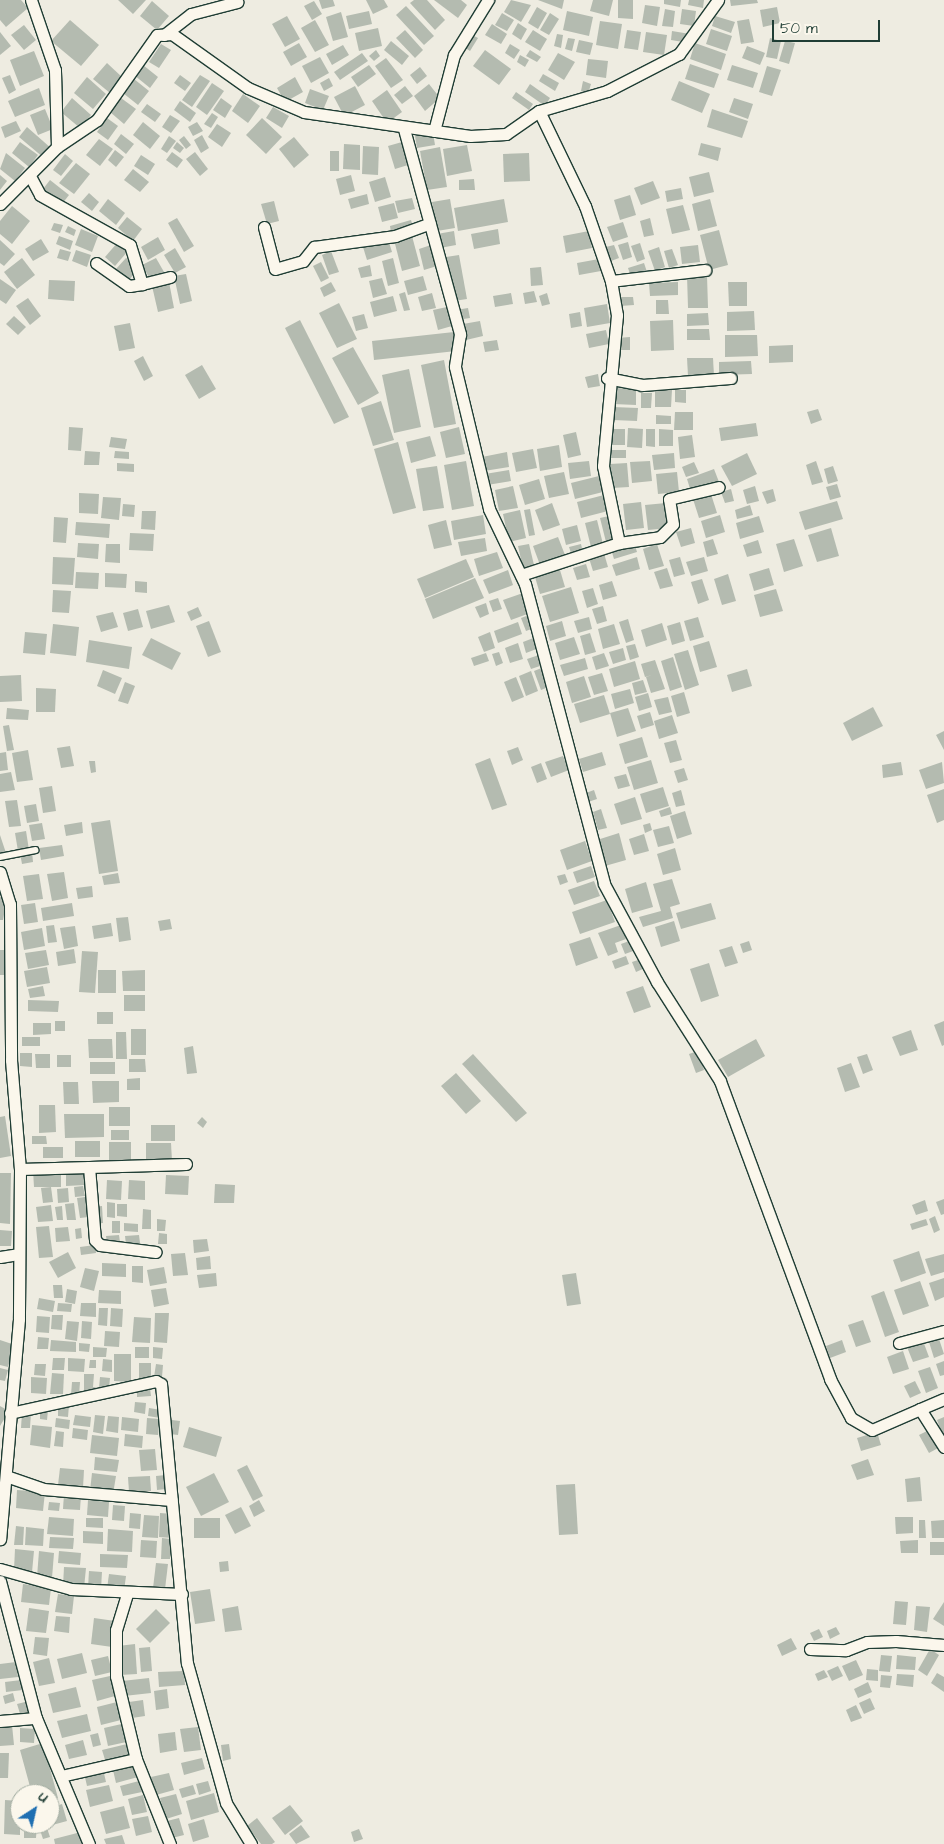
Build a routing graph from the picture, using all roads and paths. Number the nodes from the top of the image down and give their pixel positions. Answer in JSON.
{"nodes":[{"id":1,"x":31,"y":0,"type":"edge"},
{"id":2,"x":488,"y":0,"type":"edge"},
{"id":3,"x":718,"y":0,"type":"edge"},
{"id":4,"x":237,"y":2,"type":"dead end"},
{"id":5,"x":164,"y":34,"type":"junction"},
{"id":6,"x":539,"y":111,"type":"junction"},
{"id":7,"x":404,"y":129,"type":"junction"},
{"id":8,"x":434,"y":131,"type":"junction"},
{"id":9,"x":57,"y":147,"type":"junction"},
{"id":10,"x":30,"y":176,"type":"junction"},
{"id":11,"x":0,"y":204,"type":"edge"},
{"id":12,"x":430,"y":223,"type":"junction"},
{"id":13,"x":264,"y":227,"type":"dead end"},
{"id":14,"x":96,"y":263,"type":"dead end"},
{"id":15,"x":705,"y":270,"type":"dead end"},
{"id":16,"x":170,"y":276,"type":"dead end"},
{"id":17,"x":611,"y":281,"type":"junction"},
{"id":18,"x":142,"y":284,"type":"junction"},
{"id":19,"x":607,"y":378,"type":"junction"},
{"id":20,"x":731,"y":378,"type":"dead end"},
{"id":21,"x":719,"y":488,"type":"dead end"},
{"id":22,"x":619,"y":543,"type":"junction"},
{"id":23,"x":521,"y":575,"type":"junction"},
{"id":24,"x":35,"y":850,"type":"dead end"},
{"id":25,"x":0,"y":857,"type":"edge"},
{"id":26,"x":0,"y":872,"type":"edge"},
{"id":27,"x":6,"y":1060,"type":"edge"},
{"id":28,"x":186,"y":1164,"type":"dead end"},
{"id":29,"x":90,"y":1168,"type":"junction"},
{"id":30,"x":20,"y":1169,"type":"junction"},
{"id":31,"x":156,"y":1252,"type":"dead end"},
{"id":32,"x":18,"y":1254,"type":"junction"},
{"id":33,"x":0,"y":1257,"type":"edge"},
{"id":34,"x":944,"y":1331,"type":"edge"},
{"id":35,"x":899,"y":1343,"type":"dead end"},
{"id":36,"x":944,"y":1399,"type":"edge"},
{"id":37,"x":920,"y":1409,"type":"junction"},
{"id":38,"x":10,"y":1413,"type":"junction"},
{"id":39,"x":3,"y":1446,"type":"edge"},
{"id":40,"x":944,"y":1447,"type":"edge"},
{"id":41,"x":6,"y":1476,"type":"junction"},
{"id":42,"x":172,"y":1500,"type":"junction"},
{"id":43,"x":0,"y":1539,"type":"edge"},
{"id":44,"x":0,"y":1569,"type":"edge"},
{"id":45,"x":0,"y":1581,"type":"edge"},
{"id":46,"x":127,"y":1594,"type":"junction"},
{"id":47,"x":182,"y":1594,"type":"junction"},
{"id":48,"x":944,"y":1644,"type":"edge"},
{"id":49,"x":810,"y":1649,"type":"dead end"},
{"id":50,"x":36,"y":1718,"type":"junction"},
{"id":51,"x":0,"y":1721,"type":"edge"},
{"id":52,"x":136,"y":1759,"type":"junction"},
{"id":53,"x":61,"y":1776,"type":"junction"},
{"id":54,"x":88,"y":1844,"type":"edge"},
{"id":55,"x":170,"y":1844,"type":"edge"},
{"id":56,"x":251,"y":1844,"type":"edge"}],
"edges":[{"from":1,"to":9,"type":"street"},
{"from":2,"to":8,"type":"street"},
{"from":3,"to":6,"type":"street"},
{"from":4,"to":5,"type":"street"},
{"from":5,"to":7,"type":"street"},
{"from":5,"to":9,"type":"street"},
{"from":6,"to":8,"type":"street"},
{"from":6,"to":17,"type":"street"},
{"from":7,"to":8,"type":"street"},
{"from":7,"to":12,"type":"street"},
{"from":9,"to":10,"type":"street"},
{"from":10,"to":11,"type":"street"},
{"from":10,"to":18,"type":"street"},
{"from":12,"to":13,"type":"street"},
{"from":12,"to":23,"type":"street"},
{"from":14,"to":18,"type":"street"},
{"from":15,"to":17,"type":"street"},
{"from":16,"to":18,"type":"street"},
{"from":17,"to":19,"type":"street"},
{"from":19,"to":20,"type":"street"},
{"from":19,"to":22,"type":"street"},
{"from":21,"to":22,"type":"street"},
{"from":22,"to":23,"type":"street"},
{"from":23,"to":37,"type":"street"},
{"from":24,"to":25,"type":"lane"},
{"from":26,"to":27,"type":"street"},
{"from":27,"to":30,"type":"street"},
{"from":28,"to":29,"type":"street"},
{"from":29,"to":30,"type":"street"},
{"from":29,"to":31,"type":"street"},
{"from":30,"to":32,"type":"street"},
{"from":32,"to":33,"type":"street"},
{"from":32,"to":38,"type":"street"},
{"from":34,"to":35,"type":"street"},
{"from":36,"to":37,"type":"street"},
{"from":37,"to":40,"type":"street"},
{"from":38,"to":39,"type":"street"},
{"from":38,"to":42,"type":"street"},
{"from":39,"to":41,"type":"street"},
{"from":41,"to":42,"type":"street"},
{"from":41,"to":43,"type":"street"},
{"from":42,"to":47,"type":"street"},
{"from":44,"to":46,"type":"street"},
{"from":45,"to":50,"type":"street"},
{"from":46,"to":47,"type":"street"},
{"from":46,"to":52,"type":"street"},
{"from":47,"to":56,"type":"street"},
{"from":48,"to":49,"type":"street"},
{"from":50,"to":51,"type":"street"},
{"from":50,"to":53,"type":"street"},
{"from":52,"to":53,"type":"street"},
{"from":52,"to":55,"type":"street"},
{"from":53,"to":54,"type":"street"}]}
